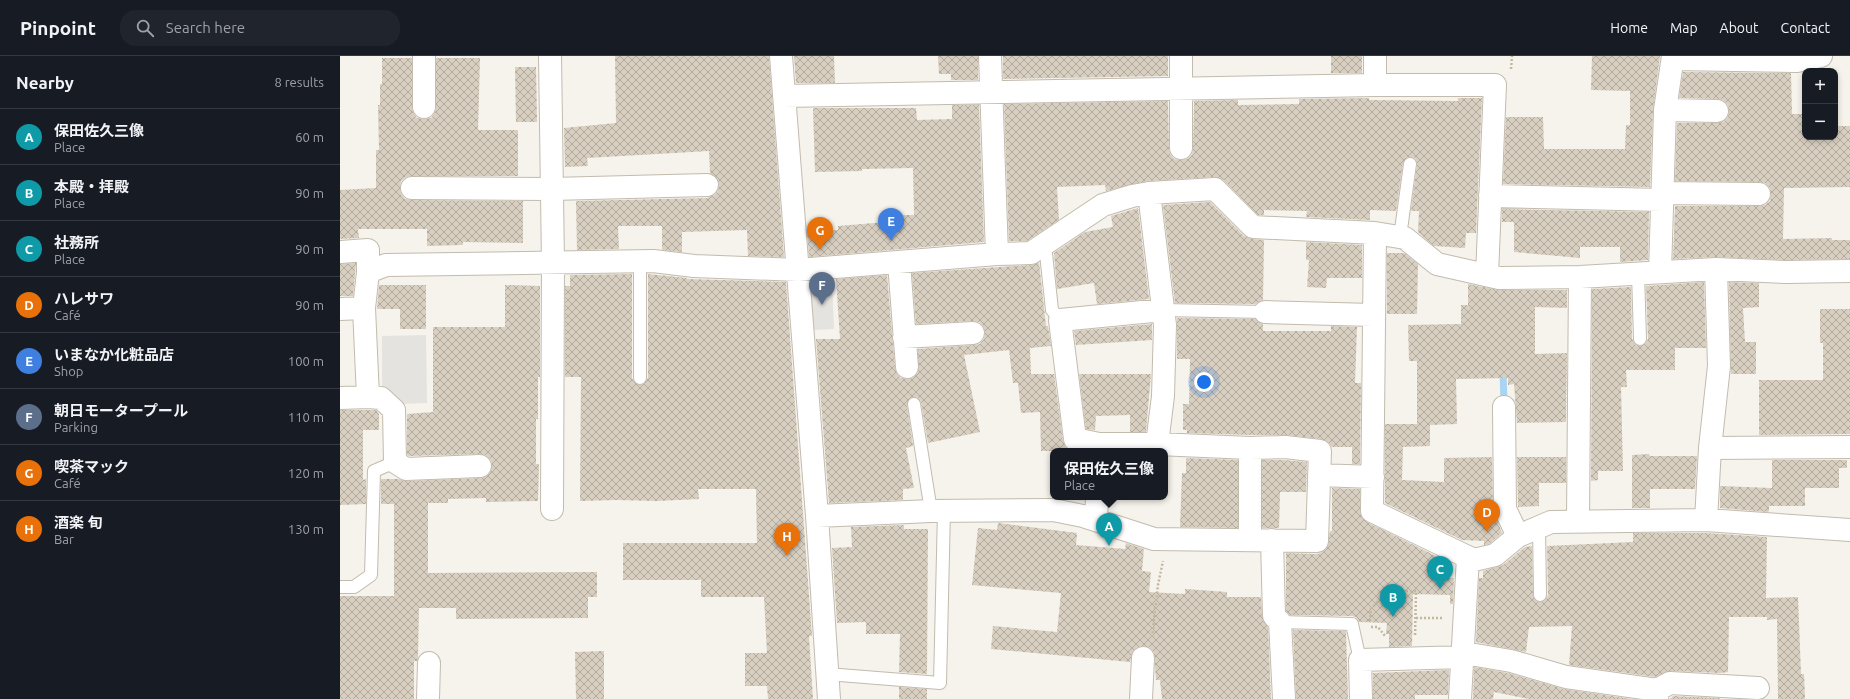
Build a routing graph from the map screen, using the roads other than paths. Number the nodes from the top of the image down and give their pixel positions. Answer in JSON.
{"nodes":[{"id":1,"x":424,"y":56,"type":"edge"},
{"id":2,"x":550,"y":56,"type":"edge"},
{"id":3,"x":781,"y":56,"type":"edge"},
{"id":4,"x":990,"y":56,"type":"edge"},
{"id":5,"x":1181,"y":56,"type":"edge"},
{"id":6,"x":1375,"y":56,"type":"edge"},
{"id":7,"x":1821,"y":56,"type":"edge"},
{"id":8,"x":1673,"y":58,"type":"edge"},
{"id":9,"x":1375,"y":85,"type":"junction"},
{"id":10,"x":1181,"y":88,"type":"junction"},
{"id":11,"x":990,"y":92,"type":"junction"},
{"id":12,"x":784,"y":96,"type":"junction"},
{"id":13,"x":424,"y":107,"type":"dead end"},
{"id":14,"x":1665,"y":110,"type":"junction"},
{"id":15,"x":1717,"y":111,"type":"dead end"},
{"id":16,"x":1181,"y":148,"type":"dead end"},
{"id":17,"x":1410,"y":164,"type":"dead end"},
{"id":18,"x":707,"y":185,"type":"dead end"},
{"id":19,"x":412,"y":188,"type":"dead end"},
{"id":20,"x":552,"y":189,"type":"junction"},
{"id":21,"x":1149,"y":193,"type":"junction"},
{"id":22,"x":1760,"y":194,"type":"dead end"},
{"id":23,"x":1490,"y":196,"type":"junction"},
{"id":24,"x":1662,"y":197,"type":"junction"},
{"id":25,"x":1375,"y":233,"type":"junction"},
{"id":26,"x":1400,"y":237,"type":"junction"},
{"id":27,"x":1045,"y":244,"type":"junction"},
{"id":28,"x":340,"y":252,"type":"edge"},
{"id":29,"x":997,"y":254,"type":"junction"},
{"id":30,"x":640,"y":262,"type":"junction"},
{"id":31,"x":553,"y":263,"type":"junction"},
{"id":32,"x":899,"y":263,"type":"junction"},
{"id":33,"x":1716,"y":269,"type":"junction"},
{"id":34,"x":798,"y":270,"type":"junction"},
{"id":35,"x":1850,"y":271,"type":"edge"},
{"id":36,"x":368,"y":272,"type":"junction"},
{"id":37,"x":1660,"y":272,"type":"junction"},
{"id":38,"x":1638,"y":273,"type":"junction"},
{"id":39,"x":1487,"y":275,"type":"junction"},
{"id":40,"x":1580,"y":277,"type":"junction"},
{"id":41,"x":364,"y":308,"type":"junction"},
{"id":42,"x":340,"y":309,"type":"edge"},
{"id":43,"x":1162,"y":310,"type":"junction"},
{"id":44,"x":1265,"y":312,"type":"joint"},
{"id":45,"x":1373,"y":315,"type":"junction"},
{"id":46,"x":1060,"y":320,"type":"junction"},
{"id":47,"x":973,"y":332,"type":"dead end"},
{"id":48,"x":904,"y":337,"type":"junction"},
{"id":49,"x":1640,"y":339,"type":"dead end"},
{"id":50,"x":907,"y":368,"type":"dead end"},
{"id":51,"x":640,"y":378,"type":"dead end"},
{"id":52,"x":368,"y":397,"type":"junction"},
{"id":53,"x":340,"y":398,"type":"edge"},
{"id":54,"x":914,"y":404,"type":"dead end"},
{"id":55,"x":1504,"y":407,"type":"dead end"},
{"id":56,"x":1157,"y":444,"type":"junction"},
{"id":57,"x":1099,"y":447,"type":"edge"},
{"id":58,"x":1850,"y":447,"type":"edge"},
{"id":59,"x":1250,"y":448,"type":"junction"},
{"id":60,"x":1710,"y":448,"type":"junction"},
{"id":61,"x":395,"y":462,"type":"junction"},
{"id":62,"x":480,"y":466,"type":"dead end"},
{"id":63,"x":1319,"y":475,"type":"junction"},
{"id":64,"x":1372,"y":477,"type":"junction"},
{"id":65,"x":1097,"y":500,"type":"edge"},
{"id":66,"x":552,"y":509,"type":"dead end"},
{"id":67,"x":938,"y":511,"type":"junction"},
{"id":68,"x":817,"y":516,"type":"junction"},
{"id":69,"x":1096,"y":520,"type":"junction"},
{"id":70,"x":1706,"y":520,"type":"junction"},
{"id":71,"x":1578,"y":521,"type":"junction"},
{"id":72,"x":1539,"y":527,"type":"junction"},
{"id":73,"x":1850,"y":530,"type":"edge"},
{"id":74,"x":1518,"y":536,"type":"junction"},
{"id":75,"x":1250,"y":540,"type":"junction"},
{"id":76,"x":1272,"y":540,"type":"junction"},
{"id":77,"x":1468,"y":557,"type":"junction"},
{"id":78,"x":340,"y":587,"type":"edge"},
{"id":79,"x":1540,"y":595,"type":"dead end"},
{"id":80,"x":1280,"y":622,"type":"junction"},
{"id":81,"x":1464,"y":655,"type":"junction"},
{"id":82,"x":1143,"y":658,"type":"road end"},
{"id":83,"x":1360,"y":660,"type":"junction"},
{"id":84,"x":429,"y":663,"type":"dead end"},
{"id":85,"x":827,"y":674,"type":"junction"},
{"id":86,"x":1758,"y":688,"type":"dead end"},
{"id":87,"x":1657,"y":694,"type":"edge"},
{"id":88,"x":428,"y":699,"type":"edge"},
{"id":89,"x":829,"y":699,"type":"edge"},
{"id":90,"x":1141,"y":699,"type":"edge"},
{"id":91,"x":1284,"y":699,"type":"edge"},
{"id":92,"x":1361,"y":699,"type":"edge"},
{"id":93,"x":1460,"y":699,"type":"edge"}],
"edges":[{"from":1,"to":13,"type":"street"},
{"from":2,"to":20,"type":"street"},
{"from":3,"to":12,"type":"street"},
{"from":4,"to":11,"type":"street"},
{"from":5,"to":10,"type":"street"},
{"from":6,"to":9,"type":"street"},
{"from":7,"to":8,"type":"street"},
{"from":8,"to":14,"type":"street"},
{"from":9,"to":10,"type":"street"},
{"from":9,"to":23,"type":"street"},
{"from":10,"to":11,"type":"street"},
{"from":10,"to":16,"type":"street"},
{"from":11,"to":12,"type":"street"},
{"from":11,"to":29,"type":"street"},
{"from":12,"to":34,"type":"street"},
{"from":14,"to":15,"type":"street"},
{"from":14,"to":24,"type":"street"},
{"from":17,"to":26,"type":"lane"},
{"from":18,"to":20,"type":"street"},
{"from":19,"to":20,"type":"street"},
{"from":20,"to":31,"type":"street"},
{"from":21,"to":25,"type":"street"},
{"from":21,"to":27,"type":"street"},
{"from":21,"to":43,"type":"street"},
{"from":22,"to":24,"type":"street"},
{"from":23,"to":24,"type":"street"},
{"from":23,"to":39,"type":"street"},
{"from":24,"to":37,"type":"street"},
{"from":25,"to":26,"type":"street"},
{"from":25,"to":45,"type":"street"},
{"from":26,"to":39,"type":"street"},
{"from":27,"to":29,"type":"street"},
{"from":27,"to":46,"type":"lane"},
{"from":28,"to":36,"type":"street"},
{"from":29,"to":32,"type":"street"},
{"from":30,"to":31,"type":"street"},
{"from":30,"to":34,"type":"street"},
{"from":30,"to":51,"type":"lane"},
{"from":31,"to":36,"type":"street"},
{"from":31,"to":66,"type":"street"},
{"from":32,"to":34,"type":"street"},
{"from":32,"to":48,"type":"street"},
{"from":33,"to":35,"type":"street"},
{"from":33,"to":37,"type":"street"},
{"from":33,"to":60,"type":"street"},
{"from":34,"to":68,"type":"street"},
{"from":36,"to":41,"type":"street"},
{"from":37,"to":38,"type":"street"},
{"from":38,"to":40,"type":"street"},
{"from":38,"to":49,"type":"lane"},
{"from":39,"to":40,"type":"street"},
{"from":40,"to":71,"type":"street"},
{"from":41,"to":42,"type":"street"},
{"from":41,"to":52,"type":"street"},
{"from":43,"to":44,"type":"lane"},
{"from":43,"to":46,"type":"street"},
{"from":43,"to":56,"type":"street"},
{"from":44,"to":45,"type":"street"},
{"from":45,"to":64,"type":"street"},
{"from":46,"to":57,"type":"street"},
{"from":47,"to":48,"type":"street"},
{"from":48,"to":50,"type":"street"},
{"from":52,"to":53,"type":"street"},
{"from":52,"to":61,"type":"street"},
{"from":54,"to":67,"type":"lane"},
{"from":55,"to":74,"type":"street"},
{"from":56,"to":57,"type":"street"},
{"from":56,"to":59,"type":"street"},
{"from":58,"to":60,"type":"street"},
{"from":59,"to":63,"type":"street"},
{"from":59,"to":75,"type":"street"},
{"from":60,"to":70,"type":"street"},
{"from":61,"to":62,"type":"street"},
{"from":61,"to":78,"type":"lane"},
{"from":63,"to":64,"type":"street"},
{"from":63,"to":76,"type":"street"},
{"from":64,"to":77,"type":"street"},
{"from":65,"to":69,"type":"street"},
{"from":67,"to":68,"type":"street"},
{"from":67,"to":69,"type":"street"},
{"from":67,"to":85,"type":"lane"},
{"from":68,"to":85,"type":"street"},
{"from":69,"to":75,"type":"street"},
{"from":70,"to":71,"type":"street"},
{"from":70,"to":73,"type":"street"},
{"from":71,"to":72,"type":"street"},
{"from":72,"to":74,"type":"street"},
{"from":72,"to":79,"type":"lane"},
{"from":74,"to":77,"type":"street"},
{"from":75,"to":76,"type":"street"},
{"from":76,"to":80,"type":"street"},
{"from":77,"to":81,"type":"street"},
{"from":80,"to":83,"type":"lane"},
{"from":80,"to":91,"type":"street"},
{"from":81,"to":83,"type":"street"},
{"from":81,"to":87,"type":"street"},
{"from":81,"to":93,"type":"street"},
{"from":82,"to":90,"type":"street"},
{"from":83,"to":92,"type":"street"},
{"from":84,"to":88,"type":"street"},
{"from":85,"to":89,"type":"street"},
{"from":86,"to":87,"type":"street"}]}
